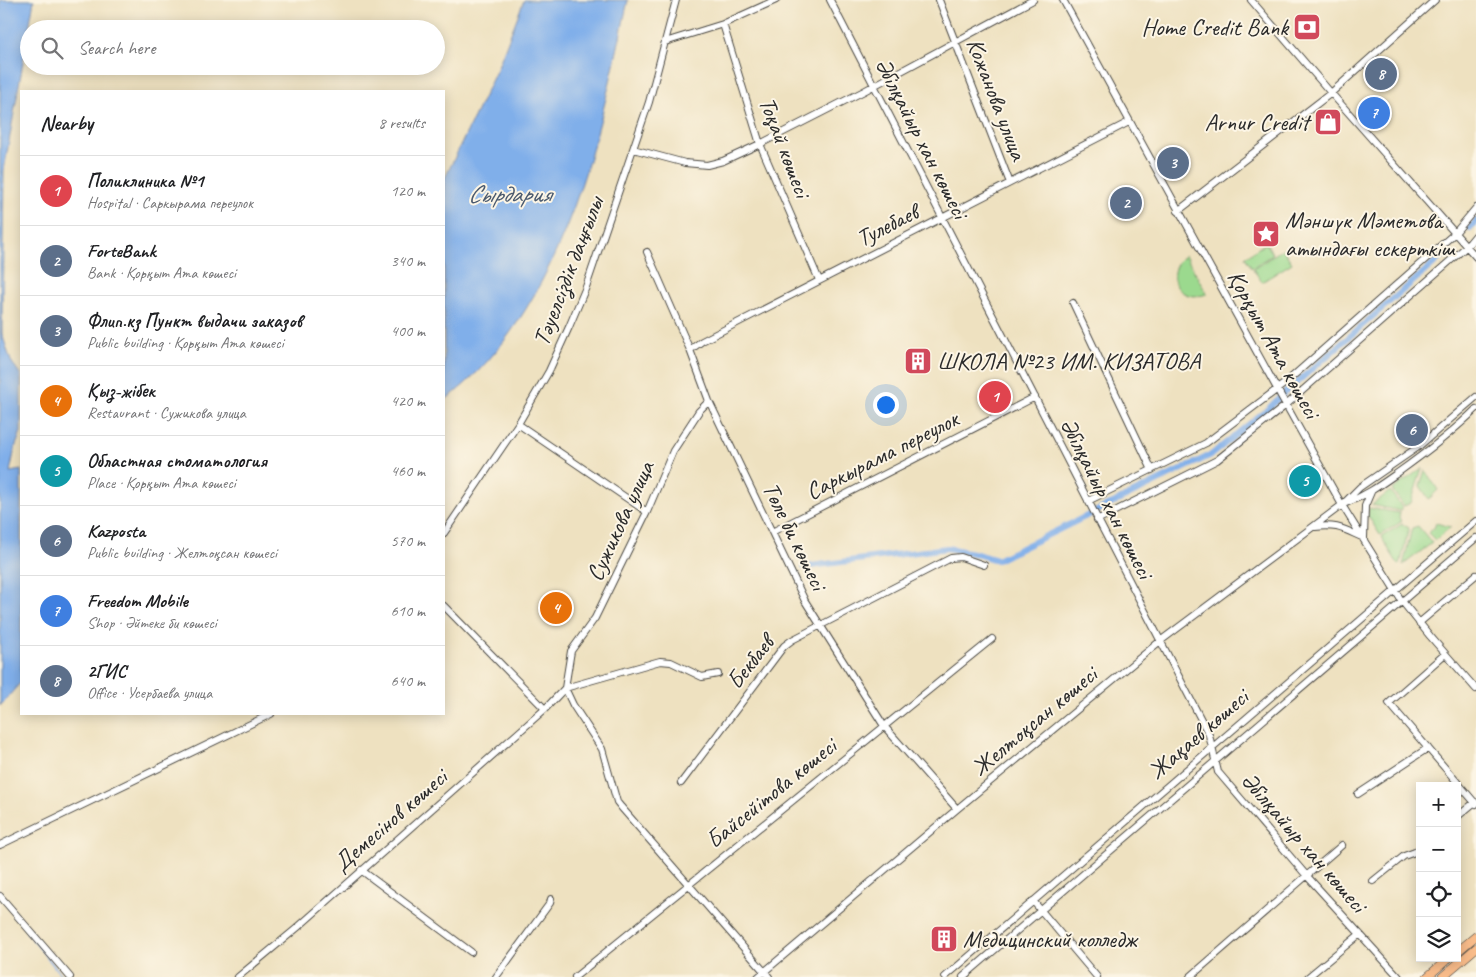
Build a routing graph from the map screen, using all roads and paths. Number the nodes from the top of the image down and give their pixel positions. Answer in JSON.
{"nodes":[{"id":1,"x":676,"y":0,"type":"edge"},
{"id":2,"x":776,"y":0,"type":"edge"},
{"id":3,"x":830,"y":0,"type":"edge"},
{"id":4,"x":939,"y":0,"type":"edge"},
{"id":5,"x":1033,"y":0,"type":"edge"},
{"id":6,"x":1063,"y":0,"type":"edge"},
{"id":7,"x":1251,"y":0,"type":"edge"},
{"id":8,"x":1435,"y":0,"type":"edge"},
{"id":9,"x":723,"y":24,"type":"junction"},
{"id":10,"x":665,"y":42,"type":"junction"},
{"id":11,"x":956,"y":42,"type":"junction"},
{"id":12,"x":874,"y":85,"type":"junction"},
{"id":13,"x":1331,"y":93,"type":"junction"},
{"id":14,"x":1129,"y":122,"type":"junction"},
{"id":15,"x":760,"y":144,"type":"junction"},
{"id":16,"x":633,"y":149,"type":"junction"},
{"id":17,"x":1010,"y":183,"type":"junction"},
{"id":18,"x":1476,"y":208,"type":"edge"},
{"id":19,"x":1178,"y":211,"type":"junction"},
{"id":20,"x":942,"y":218,"type":"junction"},
{"id":21,"x":1455,"y":234,"type":"junction"},
{"id":22,"x":1476,"y":235,"type":"edge"},
{"id":23,"x":1467,"y":246,"type":"junction"},
{"id":24,"x":647,"y":252,"type":"dead end"},
{"id":25,"x":1476,"y":257,"type":"edge"},
{"id":26,"x":819,"y":280,"type":"junction"},
{"id":27,"x":1074,"y":303,"type":"dead end"},
{"id":28,"x":690,"y":350,"type":"junction"},
{"id":29,"x":1277,"y":389,"type":"junction"},
{"id":30,"x":1035,"y":397,"type":"junction"},
{"id":31,"x":1476,"y":397,"type":"edge"},
{"id":32,"x":709,"y":401,"type":"junction"},
{"id":33,"x":1286,"y":405,"type":"junction"},
{"id":34,"x":1476,"y":409,"type":"edge"},
{"id":35,"x":518,"y":424,"type":"junction"},
{"id":36,"x":1152,"y":470,"type":"junction"},
{"id":37,"x":1371,"y":492,"type":"junction"},
{"id":38,"x":1088,"y":501,"type":"junction"},
{"id":39,"x":1342,"y":505,"type":"junction"},
{"id":40,"x":647,"y":512,"type":"junction"},
{"id":41,"x":1098,"y":520,"type":"junction"},
{"id":42,"x":1476,"y":521,"type":"edge"},
{"id":43,"x":1313,"y":527,"type":"junction"},
{"id":44,"x":445,"y":532,"type":"edge"},
{"id":45,"x":772,"y":532,"type":"junction"},
{"id":46,"x":1364,"y":538,"type":"junction"},
{"id":47,"x":1476,"y":538,"type":"edge"},
{"id":48,"x":984,"y":565,"type":"dead end"},
{"id":49,"x":1476,"y":574,"type":"edge"},
{"id":50,"x":1394,"y":590,"type":"junction"},
{"id":51,"x":1401,"y":600,"type":"junction"},
{"id":52,"x":445,"y":607,"type":"edge"},
{"id":53,"x":1419,"y":624,"type":"junction"},
{"id":54,"x":821,"y":625,"type":"junction"},
{"id":55,"x":992,"y":639,"type":"dead end"},
{"id":56,"x":1159,"y":642,"type":"junction"},
{"id":57,"x":1445,"y":654,"type":"junction"},
{"id":58,"x":718,"y":674,"type":"dead end"},
{"id":59,"x":565,"y":688,"type":"junction"},
{"id":60,"x":1476,"y":689,"type":"edge"},
{"id":61,"x":545,"y":709,"type":"junction"},
{"id":62,"x":269,"y":715,"type":"edge"},
{"id":63,"x":884,"y":726,"type":"junction"},
{"id":64,"x":1212,"y":747,"type":"junction"},
{"id":65,"x":1428,"y":748,"type":"junction"},
{"id":66,"x":1215,"y":761,"type":"junction"},
{"id":67,"x":681,"y":783,"type":"dead end"},
{"id":68,"x":1358,"y":794,"type":"dead end"},
{"id":69,"x":1476,"y":803,"type":"edge"},
{"id":70,"x":957,"y":809,"type":"junction"},
{"id":71,"x":1461,"y":814,"type":"edge"},
{"id":72,"x":0,"y":845,"type":"edge"},
{"id":73,"x":1342,"y":845,"type":"dead end"},
{"id":74,"x":1416,"y":851,"type":"edge"},
{"id":75,"x":361,"y":870,"type":"junction"},
{"id":76,"x":1306,"y":875,"type":"junction"},
{"id":77,"x":1373,"y":882,"type":"dead end"},
{"id":78,"x":688,"y":884,"type":"junction"},
{"id":79,"x":0,"y":896,"type":"edge"},
{"id":80,"x":551,"y":899,"type":"dead end"},
{"id":81,"x":1033,"y":901,"type":"junction"},
{"id":82,"x":1041,"y":910,"type":"junction"},
{"id":83,"x":1360,"y":934,"type":"junction"},
{"id":84,"x":1476,"y":936,"type":"edge"},
{"id":85,"x":1476,"y":948,"type":"edge"},
{"id":86,"x":1461,"y":949,"type":"edge"},
{"id":87,"x":471,"y":952,"type":"dead end"},
{"id":88,"x":1444,"y":962,"type":"edge"},
{"id":89,"x":767,"y":974,"type":"edge"},
{"id":90,"x":70,"y":977,"type":"edge"},
{"id":91,"x":238,"y":977,"type":"edge"},
{"id":92,"x":496,"y":977,"type":"edge"},
{"id":93,"x":575,"y":977,"type":"edge"},
{"id":94,"x":758,"y":977,"type":"edge"},
{"id":95,"x":945,"y":977,"type":"edge"},
{"id":96,"x":963,"y":977,"type":"edge"},
{"id":97,"x":1097,"y":977,"type":"edge"},
{"id":98,"x":1190,"y":977,"type":"edge"},
{"id":99,"x":1308,"y":977,"type":"edge"},
{"id":100,"x":1399,"y":977,"type":"edge"},
{"id":101,"x":1427,"y":977,"type":"edge"},
{"id":102,"x":1442,"y":977,"type":"edge"}],
"edges":[{"from":1,"to":10,"type":"street","name":"Тәуелсіздік даңғылы"},
{"from":2,"to":9,"type":"street"},
{"from":3,"to":12,"type":"street","name":"Әбілқайыр хан көшесі"},
{"from":4,"to":11,"type":"street","name":"Кожанова улица"},
{"from":5,"to":11,"type":"street"},
{"from":6,"to":14,"type":"street","name":"Қорқыт Ата көшесі"},
{"from":7,"to":13,"type":"street"},
{"from":8,"to":13,"type":"street"},
{"from":9,"to":10,"type":"street"},
{"from":9,"to":15,"type":"street","name":"Тоқай көшесі"},
{"from":10,"to":16,"type":"street","name":"Тәуелсіздік даңғылы"},
{"from":11,"to":12,"type":"street"},
{"from":11,"to":17,"type":"street","name":"Кожанова улица"},
{"from":12,"to":15,"type":"street"},
{"from":12,"to":20,"type":"street","name":"Әбілқайыр хан көшесі"},
{"from":13,"to":19,"type":"street"},
{"from":13,"to":21,"type":"street"},
{"from":14,"to":17,"type":"street","name":"Тулебаев"},
{"from":14,"to":19,"type":"street","name":"Қорқыт Ата көшесі"},
{"from":15,"to":16,"type":"street"},
{"from":15,"to":26,"type":"street","name":"Тоқай көшесі"},
{"from":16,"to":35,"type":"street","name":"Тәуелсіздік даңғылы"},
{"from":17,"to":20,"type":"street","name":"Тулебаев"},
{"from":18,"to":21,"type":"street"},
{"from":19,"to":29,"type":"street","name":"Қорқыт Ата көшесі"},
{"from":20,"to":26,"type":"street","name":"Тулебаев"},
{"from":20,"to":30,"type":"street","name":"Әбілқайыр хан көшесі"},
{"from":21,"to":23,"type":"street"},
{"from":21,"to":29,"type":"street"},
{"from":22,"to":23,"type":"street"},
{"from":23,"to":25,"type":"street"},
{"from":23,"to":33,"type":"street"},
{"from":24,"to":28,"type":"street","name":"Төле би көшесі"},
{"from":26,"to":28,"type":"street","name":"Тулебаев"},
{"from":27,"to":36,"type":"street"},
{"from":28,"to":32,"type":"street","name":"Төле би көшесі"},
{"from":29,"to":33,"type":"street","name":"Қорқыт Ата көшесі"},
{"from":29,"to":36,"type":"street"},
{"from":30,"to":38,"type":"street","name":"Әбілқайыр хан көшесі"},
{"from":30,"to":45,"type":"street","name":"Саркырама переулок"},
{"from":31,"to":39,"type":"street","name":"Желтоқсан көшесі"},
{"from":32,"to":40,"type":"street","name":"Сужикова улица"},
{"from":32,"to":45,"type":"street","name":"Төле би көшесі"},
{"from":33,"to":39,"type":"street","name":"Қорқыт Ата көшесі"},
{"from":33,"to":41,"type":"street"},
{"from":34,"to":37,"type":"street","name":"Желтоқсан көшесі"},
{"from":35,"to":40,"type":"street"},
{"from":35,"to":44,"type":"street","name":"Тәуелсіздік даңғылы"},
{"from":36,"to":38,"type":"street"},
{"from":37,"to":39,"type":"street","name":"Желтоқсан көшесі"},
{"from":37,"to":46,"type":"street"},
{"from":38,"to":41,"type":"street","name":"Әбілқайыр хан көшесі"},
{"from":39,"to":43,"type":"street","name":"Желтоқсан көшесі"},
{"from":39,"to":46,"type":"street","name":"Қорқыт Ата көшесі"},
{"from":40,"to":59,"type":"street","name":"Сужикова улица"},
{"from":41,"to":56,"type":"street","name":"Әбілқайыр хан көшесі"},
{"from":42,"to":50,"type":"street","name":"Жақаев көшесі"},
{"from":43,"to":46,"type":"street"},
{"from":43,"to":56,"type":"street","name":"Желтоқсан көшесі"},
{"from":45,"to":54,"type":"street","name":"Төле би көшесі"},
{"from":46,"to":50,"type":"street","name":"Қорқыт Ата көшесі"},
{"from":47,"to":51,"type":"street","name":"Жақаев көшесі"},
{"from":48,"to":54,"type":"street","name":"Бекбаев"},
{"from":49,"to":53,"type":"street"},
{"from":50,"to":51,"type":"street","name":"Қорқыт Ата көшесі"},
{"from":50,"to":64,"type":"street","name":"Жақаев көшесі"},
{"from":51,"to":53,"type":"street","name":"Қорқыт Ата көшесі"},
{"from":51,"to":66,"type":"street","name":"Жақаев көшесі"},
{"from":52,"to":61,"type":"street"},
{"from":53,"to":57,"type":"street","name":"Қорқыт Ата көшесі"},
{"from":54,"to":63,"type":"street","name":"Төле би көшесі"},
{"from":54,"to":67,"type":"street","name":"Бекбаев"},
{"from":55,"to":63,"type":"street","name":"Байсейітова көшесі"},
{"from":56,"to":64,"type":"street","name":"Әбілқайыр хан көшесі"},
{"from":56,"to":70,"type":"street","name":"Желтоқсан көшесі"},
{"from":57,"to":60,"type":"street","name":"Қорқыт Ата көшесі"},
{"from":57,"to":65,"type":"street"},
{"from":58,"to":59,"type":"street"},
{"from":59,"to":61,"type":"street","name":"Демесінов көшесі"},
{"from":59,"to":78,"type":"street"},
{"from":61,"to":75,"type":"street","name":"Демесінов көшесі"},
{"from":62,"to":72,"type":"street"},
{"from":63,"to":70,"type":"street","name":"Төле би көшесі"},
{"from":63,"to":78,"type":"street","name":"Байсейітова көшесі"},
{"from":64,"to":66,"type":"street","name":"Әбілқайыр хан көшесі"},
{"from":64,"to":81,"type":"street","name":"Жақаев көшесі"},
{"from":65,"to":68,"type":"street"},
{"from":65,"to":69,"type":"street"},
{"from":66,"to":76,"type":"street","name":"Әбілқайыр хан көшесі"},
{"from":66,"to":82,"type":"street","name":"Жақаев көшесі"},
{"from":69,"to":71,"type":"street"},
{"from":70,"to":89,"type":"street","name":"Желтоқсан көшесі"},
{"from":73,"to":76,"type":"street"},
{"from":74,"to":77,"type":"street"},
{"from":75,"to":87,"type":"street"},
{"from":75,"to":91,"type":"street","name":"Демесінов көшесі"},
{"from":76,"to":83,"type":"street","name":"Әбілқайыр хан көшесі"},
{"from":76,"to":98,"type":"street"},
{"from":78,"to":89,"type":"street"},
{"from":78,"to":93,"type":"street","name":"Байсейітова көшесі"},
{"from":79,"to":90,"type":"street"},
{"from":80,"to":92,"type":"street"},
{"from":81,"to":82,"type":"street"},
{"from":81,"to":95,"type":"street","name":"Жақаев көшесі"},
{"from":82,"to":96,"type":"street","name":"Жақаев көшесі"},
{"from":82,"to":97,"type":"street"},
{"from":83,"to":99,"type":"street"},
{"from":83,"to":100,"type":"street","name":"Әбілқайыр хан көшесі"},
{"from":84,"to":86,"type":"main road"},
{"from":85,"to":102,"type":"main road"},
{"from":88,"to":101,"type":"main road"},
{"from":89,"to":94,"type":"street","name":"Желтоқсан көшесі"}]}
